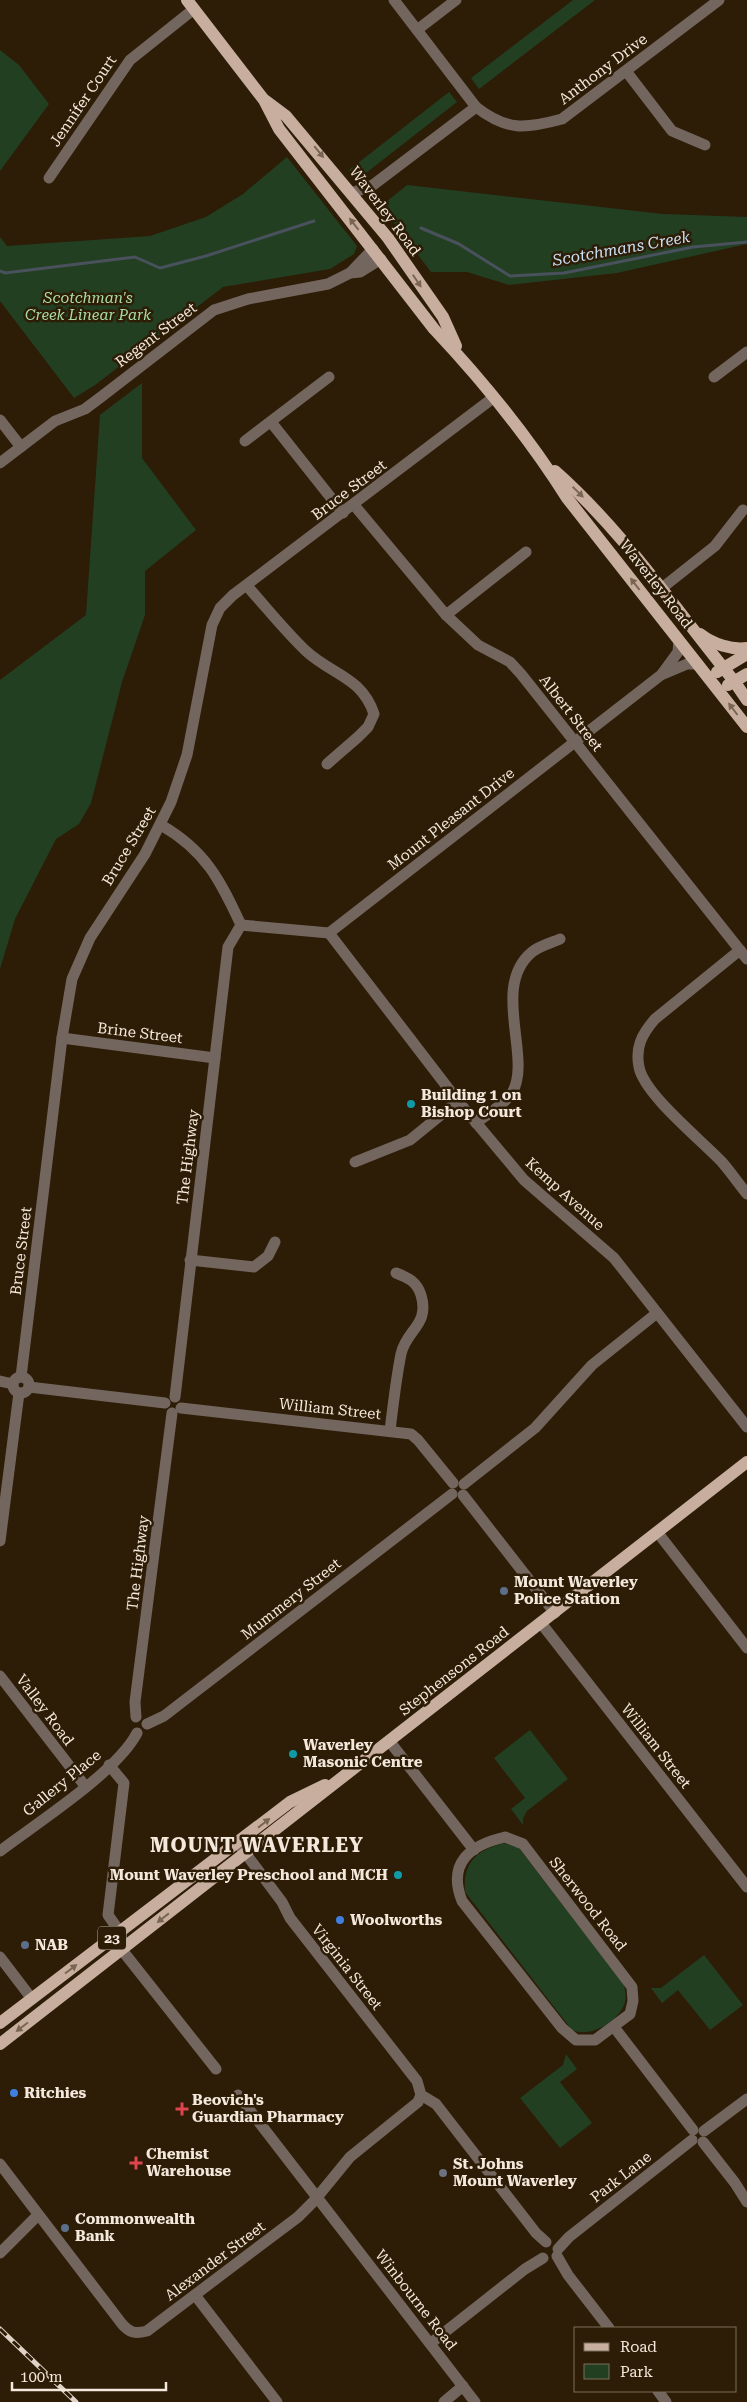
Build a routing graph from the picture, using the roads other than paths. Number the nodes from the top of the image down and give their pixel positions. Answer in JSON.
{"nodes":[{"id":1,"x":394,"y":0,"type":"edge"},
{"id":2,"x":456,"y":0,"type":"edge"},
{"id":3,"x":719,"y":0,"type":"edge"},
{"id":4,"x":190,"y":5,"type":"edge"},
{"id":5,"x":417,"y":30,"type":"junction"},
{"id":6,"x":626,"y":71,"type":"junction"},
{"id":7,"x":264,"y":100,"type":"junction"},
{"id":8,"x":476,"y":106,"type":"junction"},
{"id":9,"x":705,"y":145,"type":"dead end"},
{"id":10,"x":49,"y":178,"type":"dead end"},
{"id":11,"x":373,"y":185,"type":"junction"},
{"id":12,"x":352,"y":193,"type":"junction"},
{"id":13,"x":362,"y":205,"type":"junction"},
{"id":14,"x":390,"y":241,"type":"junction"},
{"id":15,"x":377,"y":254,"type":"junction"},
{"id":16,"x":747,"y":352,"type":"edge"},
{"id":17,"x":461,"y":357,"type":"junction"},
{"id":18,"x":329,"y":377,"type":"dead end"},
{"id":19,"x":714,"y":377,"type":"dead end"},
{"id":20,"x":493,"y":398,"type":"junction"},
{"id":21,"x":0,"y":420,"type":"edge"},
{"id":22,"x":271,"y":422,"type":"junction"},
{"id":23,"x":245,"y":441,"type":"dead end"},
{"id":24,"x":21,"y":447,"type":"junction"},
{"id":25,"x":542,"y":459,"type":"junction"},
{"id":26,"x":0,"y":463,"type":"edge"},
{"id":27,"x":354,"y":505,"type":"junction"},
{"id":28,"x":743,"y":510,"type":"dead end"},
{"id":29,"x":343,"y":513,"type":"junction"},
{"id":30,"x":526,"y":552,"type":"dead end"},
{"id":31,"x":247,"y":586,"type":"junction"},
{"id":32,"x":662,"y":588,"type":"junction"},
{"id":33,"x":647,"y":599,"type":"junction"},
{"id":34,"x":446,"y":615,"type":"junction"},
{"id":35,"x":694,"y":630,"type":"junction"},
{"id":36,"x":679,"y":640,"type":"junction"},
{"id":37,"x":747,"y":648,"type":"edge"},
{"id":38,"x":747,"y":654,"type":"edge"},
{"id":39,"x":698,"y":664,"type":"junction"},
{"id":40,"x":724,"y":668,"type":"junction"},
{"id":41,"x":747,"y":674,"type":"edge"},
{"id":42,"x":661,"y":676,"type":"junction"},
{"id":43,"x":709,"y":677,"type":"junction"},
{"id":44,"x":734,"y":681,"type":"junction"},
{"id":45,"x":720,"y":691,"type":"junction"},
{"id":46,"x":747,"y":700,"type":"edge"},
{"id":47,"x":747,"y":727,"type":"edge"},
{"id":48,"x":574,"y":742,"type":"junction"},
{"id":49,"x":327,"y":764,"type":"dead end"},
{"id":50,"x":162,"y":825,"type":"junction"},
{"id":51,"x":241,"y":925,"type":"junction"},
{"id":52,"x":328,"y":933,"type":"junction"},
{"id":53,"x":560,"y":939,"type":"dead end"},
{"id":54,"x":744,"y":955,"type":"edge"},
{"id":55,"x":62,"y":1038,"type":"junction"},
{"id":56,"x":215,"y":1058,"type":"junction"},
{"id":57,"x":458,"y":1101,"type":"junction"},
{"id":58,"x":476,"y":1123,"type":"junction"},
{"id":59,"x":355,"y":1162,"type":"dead end"},
{"id":60,"x":747,"y":1194,"type":"edge"},
{"id":61,"x":275,"y":1242,"type":"dead end"},
{"id":62,"x":190,"y":1260,"type":"junction"},
{"id":63,"x":396,"y":1273,"type":"dead end"},
{"id":64,"x":657,"y":1313,"type":"junction"},
{"id":65,"x":0,"y":1382,"type":"edge"},
{"id":66,"x":21,"y":1385,"type":"junction"},
{"id":67,"x":170,"y":1400,"type":"junction"},
{"id":68,"x":177,"y":1411,"type":"junction"},
{"id":69,"x":747,"y":1427,"type":"edge"},
{"id":70,"x":390,"y":1431,"type":"junction"},
{"id":71,"x":747,"y":1462,"type":"edge"},
{"id":72,"x":458,"y":1489,"type":"junction"},
{"id":73,"x":658,"y":1533,"type":"junction"},
{"id":74,"x":0,"y":1542,"type":"edge"},
{"id":75,"x":555,"y":1613,"type":"junction"},
{"id":76,"x":541,"y":1623,"type":"junction"},
{"id":77,"x":747,"y":1648,"type":"edge"},
{"id":78,"x":0,"y":1676,"type":"edge"},
{"id":79,"x":136,"y":1717,"type":"junction"},
{"id":80,"x":147,"y":1724,"type":"junction"},
{"id":81,"x":137,"y":1733,"type":"junction"},
{"id":82,"x":390,"y":1742,"type":"junction"},
{"id":83,"x":109,"y":1766,"type":"junction"},
{"id":84,"x":346,"y":1775,"type":"junction"},
{"id":85,"x":85,"y":1786,"type":"junction"},
{"id":86,"x":290,"y":1802,"type":"junction"},
{"id":87,"x":298,"y":1814,"type":"junction"},
{"id":88,"x":242,"y":1848,"type":"junction"},
{"id":89,"x":474,"y":1850,"type":"junction"},
{"id":90,"x":0,"y":1851,"type":"edge"},
{"id":91,"x":747,"y":1887,"type":"edge"},
{"id":92,"x":120,"y":1932,"type":"junction"},
{"id":93,"x":122,"y":1950,"type":"junction"},
{"id":94,"x":0,"y":1957,"type":"edge"},
{"id":95,"x":32,"y":1999,"type":"junction"},
{"id":96,"x":45,"y":2010,"type":"junction"},
{"id":97,"x":0,"y":2023,"type":"edge"},
{"id":98,"x":614,"y":2027,"type":"junction"},
{"id":99,"x":0,"y":2044,"type":"edge"},
{"id":100,"x":216,"y":2069,"type":"dead end"},
{"id":101,"x":238,"y":2095,"type":"dead end"},
{"id":102,"x":419,"y":2098,"type":"junction"},
{"id":103,"x":747,"y":2099,"type":"edge"},
{"id":104,"x":698,"y":2136,"type":"junction"},
{"id":105,"x":0,"y":2164,"type":"edge"},
{"id":106,"x":317,"y":2200,"type":"junction"},
{"id":107,"x":747,"y":2202,"type":"edge"},
{"id":108,"x":37,"y":2212,"type":"junction"},
{"id":109,"x":549,"y":2251,"type":"junction"},
{"id":110,"x":0,"y":2254,"type":"edge"},
{"id":111,"x":195,"y":2295,"type":"junction"},
{"id":112,"x":608,"y":2327,"type":"edge"},
{"id":113,"x":431,"y":2343,"type":"junction"},
{"id":114,"x":463,"y":2386,"type":"junction"},
{"id":115,"x":278,"y":2402,"type":"edge"},
{"id":116,"x":444,"y":2402,"type":"edge"},
{"id":117,"x":475,"y":2402,"type":"edge"}],
"edges":[{"from":1,"to":5,"type":"street","name":"Anthony Drive"},
{"from":2,"to":5,"type":"street"},
{"from":3,"to":6,"type":"street","name":"Anthony Drive"},
{"from":4,"to":7,"type":"main road","name":"Waverley Road"},
{"from":4,"to":10,"type":"street","name":"Jennifer Court"},
{"from":5,"to":8,"type":"street","name":"Anthony Drive"},
{"from":6,"to":8,"type":"street","name":"Anthony Drive"},
{"from":6,"to":9,"type":"street"},
{"from":7,"to":12,"type":"main road","name":"Waverley Road","one_way":true},
{"from":15,"to":7,"type":"main road","name":"Waverley Road","one_way":true},
{"from":8,"to":11,"type":"street"},
{"from":11,"to":12,"type":"street"},
{"from":11,"to":13,"type":"street"},
{"from":12,"to":13,"type":"main road","name":"Waverley Road"},
{"from":13,"to":14,"type":"main road","name":"Waverley Road"},
{"from":14,"to":15,"type":"main road"},
{"from":14,"to":17,"type":"main road","name":"Waverley Road","one_way":true},
{"from":15,"to":17,"type":"main road","name":"Waverley Road"},
{"from":15,"to":24,"type":"street","name":"Regent Street"},
{"from":16,"to":19,"type":"street"},
{"from":17,"to":20,"type":"main road","name":"Waverley Road"},
{"from":18,"to":22,"type":"street"},
{"from":20,"to":25,"type":"main road","name":"Waverley Road"},
{"from":20,"to":27,"type":"street","name":"Bruce Street"},
{"from":21,"to":24,"type":"street"},
{"from":22,"to":23,"type":"street"},
{"from":22,"to":29,"type":"street"},
{"from":24,"to":26,"type":"street","name":"Regent Street"},
{"from":25,"to":32,"type":"main road","name":"Waverley Road","one_way":true},
{"from":33,"to":25,"type":"main road","name":"Waverley Road","one_way":true},
{"from":27,"to":29,"type":"street","name":"Bruce Street"},
{"from":27,"to":34,"type":"street","name":"Albert Street"},
{"from":28,"to":32,"type":"street"},
{"from":29,"to":31,"type":"street","name":"Bruce Street"},
{"from":30,"to":34,"type":"street"},
{"from":31,"to":49,"type":"street"},
{"from":31,"to":50,"type":"street","name":"Bruce Street"},
{"from":32,"to":33,"type":"main road"},
{"from":32,"to":35,"type":"main road","name":"Waverley Road"},
{"from":33,"to":36,"type":"main road","name":"Waverley Road"},
{"from":34,"to":48,"type":"street","name":"Albert Street"},
{"from":35,"to":37,"type":"main road"},
{"from":35,"to":40,"type":"main road","name":"Waverley Road"},
{"from":36,"to":39,"type":"main road","name":"Waverley Road"},
{"from":36,"to":42,"type":"street","name":"Mount Pleasant Drive"},
{"from":38,"to":40,"type":"main road"},
{"from":39,"to":42,"type":"street","name":"Mount Pleasant Drive"},
{"from":39,"to":43,"type":"main road","name":"Waverley Road"},
{"from":40,"to":43,"type":"main road"},
{"from":40,"to":44,"type":"main road","name":"Waverley Road"},
{"from":41,"to":44,"type":"main road"},
{"from":42,"to":48,"type":"street","name":"Mount Pleasant Drive"},
{"from":43,"to":45,"type":"main road","name":"Waverley Road"},
{"from":44,"to":45,"type":"main road"},
{"from":44,"to":46,"type":"main road","name":"Waverley Road"},
{"from":47,"to":45,"type":"main road","name":"Waverley Road","one_way":true},
{"from":48,"to":52,"type":"street","name":"Mount Pleasant Drive"},
{"from":48,"to":54,"type":"street","name":"Albert Street"},
{"from":50,"to":51,"type":"street"},
{"from":50,"to":55,"type":"street","name":"Bruce Street"},
{"from":51,"to":52,"type":"street"},
{"from":51,"to":56,"type":"street","name":"The Highway"},
{"from":52,"to":57,"type":"street","name":"Kemp Avenue"},
{"from":53,"to":58,"type":"street"},
{"from":54,"to":60,"type":"street"},
{"from":55,"to":56,"type":"street","name":"Brine Street"},
{"from":55,"to":66,"type":"street","name":"Bruce Street"},
{"from":56,"to":62,"type":"street","name":"The Highway"},
{"from":57,"to":58,"type":"street","name":"Kemp Avenue"},
{"from":57,"to":59,"type":"street"},
{"from":58,"to":64,"type":"street","name":"Kemp Avenue"},
{"from":61,"to":62,"type":"street"},
{"from":62,"to":67,"type":"street","name":"The Highway"},
{"from":63,"to":70,"type":"street"},
{"from":64,"to":69,"type":"street","name":"Kemp Avenue"},
{"from":64,"to":72,"type":"street","name":"Mummery Street"},
{"from":65,"to":66,"type":"street"},
{"from":66,"to":67,"type":"street"},
{"from":66,"to":74,"type":"street","name":"Bruce Street"},
{"from":67,"to":68,"type":"street"},
{"from":68,"to":70,"type":"street","name":"William Street"},
{"from":68,"to":79,"type":"street","name":"The Highway"},
{"from":70,"to":72,"type":"street","name":"William Street"},
{"from":71,"to":73,"type":"main road","name":"Stephensons Road","number":"23"},
{"from":72,"to":75,"type":"street","name":"William Street"},
{"from":72,"to":80,"type":"street","name":"Mummery Street"},
{"from":73,"to":75,"type":"main road","name":"Stephensons Road","number":"23"},
{"from":73,"to":77,"type":"street"},
{"from":75,"to":76,"type":"main road","name":"Stephensons Road","number":"23"},
{"from":76,"to":82,"type":"main road","name":"Stephensons Road","number":"23"},
{"from":76,"to":91,"type":"street","name":"William Street"},
{"from":78,"to":85,"type":"street","name":"Valley Road"},
{"from":79,"to":80,"type":"street"},
{"from":79,"to":81,"type":"street"},
{"from":80,"to":81,"type":"street"},
{"from":81,"to":83,"type":"street","name":"Gallery Place"},
{"from":82,"to":84,"type":"main road","name":"Stephensons Road","number":"23"},
{"from":82,"to":89,"type":"street"},
{"from":83,"to":85,"type":"street","name":"Gallery Place"},
{"from":83,"to":92,"type":"street"},
{"from":84,"to":86,"type":"main road","name":"Stephensons Road","number":"23"},
{"from":84,"to":87,"type":"main road","name":"Stephensons Road","number":"23"},
{"from":85,"to":90,"type":"street","name":"Gallery Place"},
{"from":86,"to":87,"type":"main road"},
{"from":88,"to":86,"type":"main road","name":"Stephensons Road","number":"23","one_way":true},
{"from":87,"to":88,"type":"main road","name":"Stephensons Road","number":"23"},
{"from":88,"to":92,"type":"main road","name":"Stephensons Road","number":"23"},
{"from":88,"to":93,"type":"main road","name":"Stephensons Road","number":"23","one_way":true},
{"from":88,"to":102,"type":"street","name":"Virginia Street"},
{"from":89,"to":98,"type":"street","name":"Sherwood Road"},
{"from":89,"to":98,"type":"street","name":"Sherwood Road"},
{"from":95,"to":92,"type":"main road","name":"Stephensons Road","number":"23","one_way":true},
{"from":93,"to":96,"type":"main road","name":"Stephensons Road","number":"23"},
{"from":93,"to":100,"type":"street"},
{"from":94,"to":95,"type":"street"},
{"from":95,"to":96,"type":"main road"},
{"from":95,"to":97,"type":"main road","name":"Stephensons Road","number":"23"},
{"from":96,"to":99,"type":"main road","name":"Stephensons Road","number":"23","one_way":true},
{"from":98,"to":104,"type":"street"},
{"from":101,"to":106,"type":"street","name":"Winbourne Road"},
{"from":102,"to":106,"type":"street","name":"Alexander Street"},
{"from":102,"to":109,"type":"street"},
{"from":103,"to":104,"type":"street","name":"Park Lane"},
{"from":104,"to":107,"type":"street"},
{"from":104,"to":109,"type":"street","name":"Park Lane"},
{"from":105,"to":108,"type":"street"},
{"from":106,"to":111,"type":"street","name":"Alexander Street"},
{"from":106,"to":113,"type":"street","name":"Winbourne Road"},
{"from":108,"to":110,"type":"street"},
{"from":108,"to":111,"type":"street","name":"Alexander Street"},
{"from":109,"to":112,"type":"street"},
{"from":109,"to":113,"type":"street","name":"Park Lane"},
{"from":111,"to":115,"type":"street"},
{"from":113,"to":114,"type":"street","name":"Winbourne Road"},
{"from":114,"to":116,"type":"street"},
{"from":114,"to":117,"type":"street","name":"Winbourne Road"}]}
